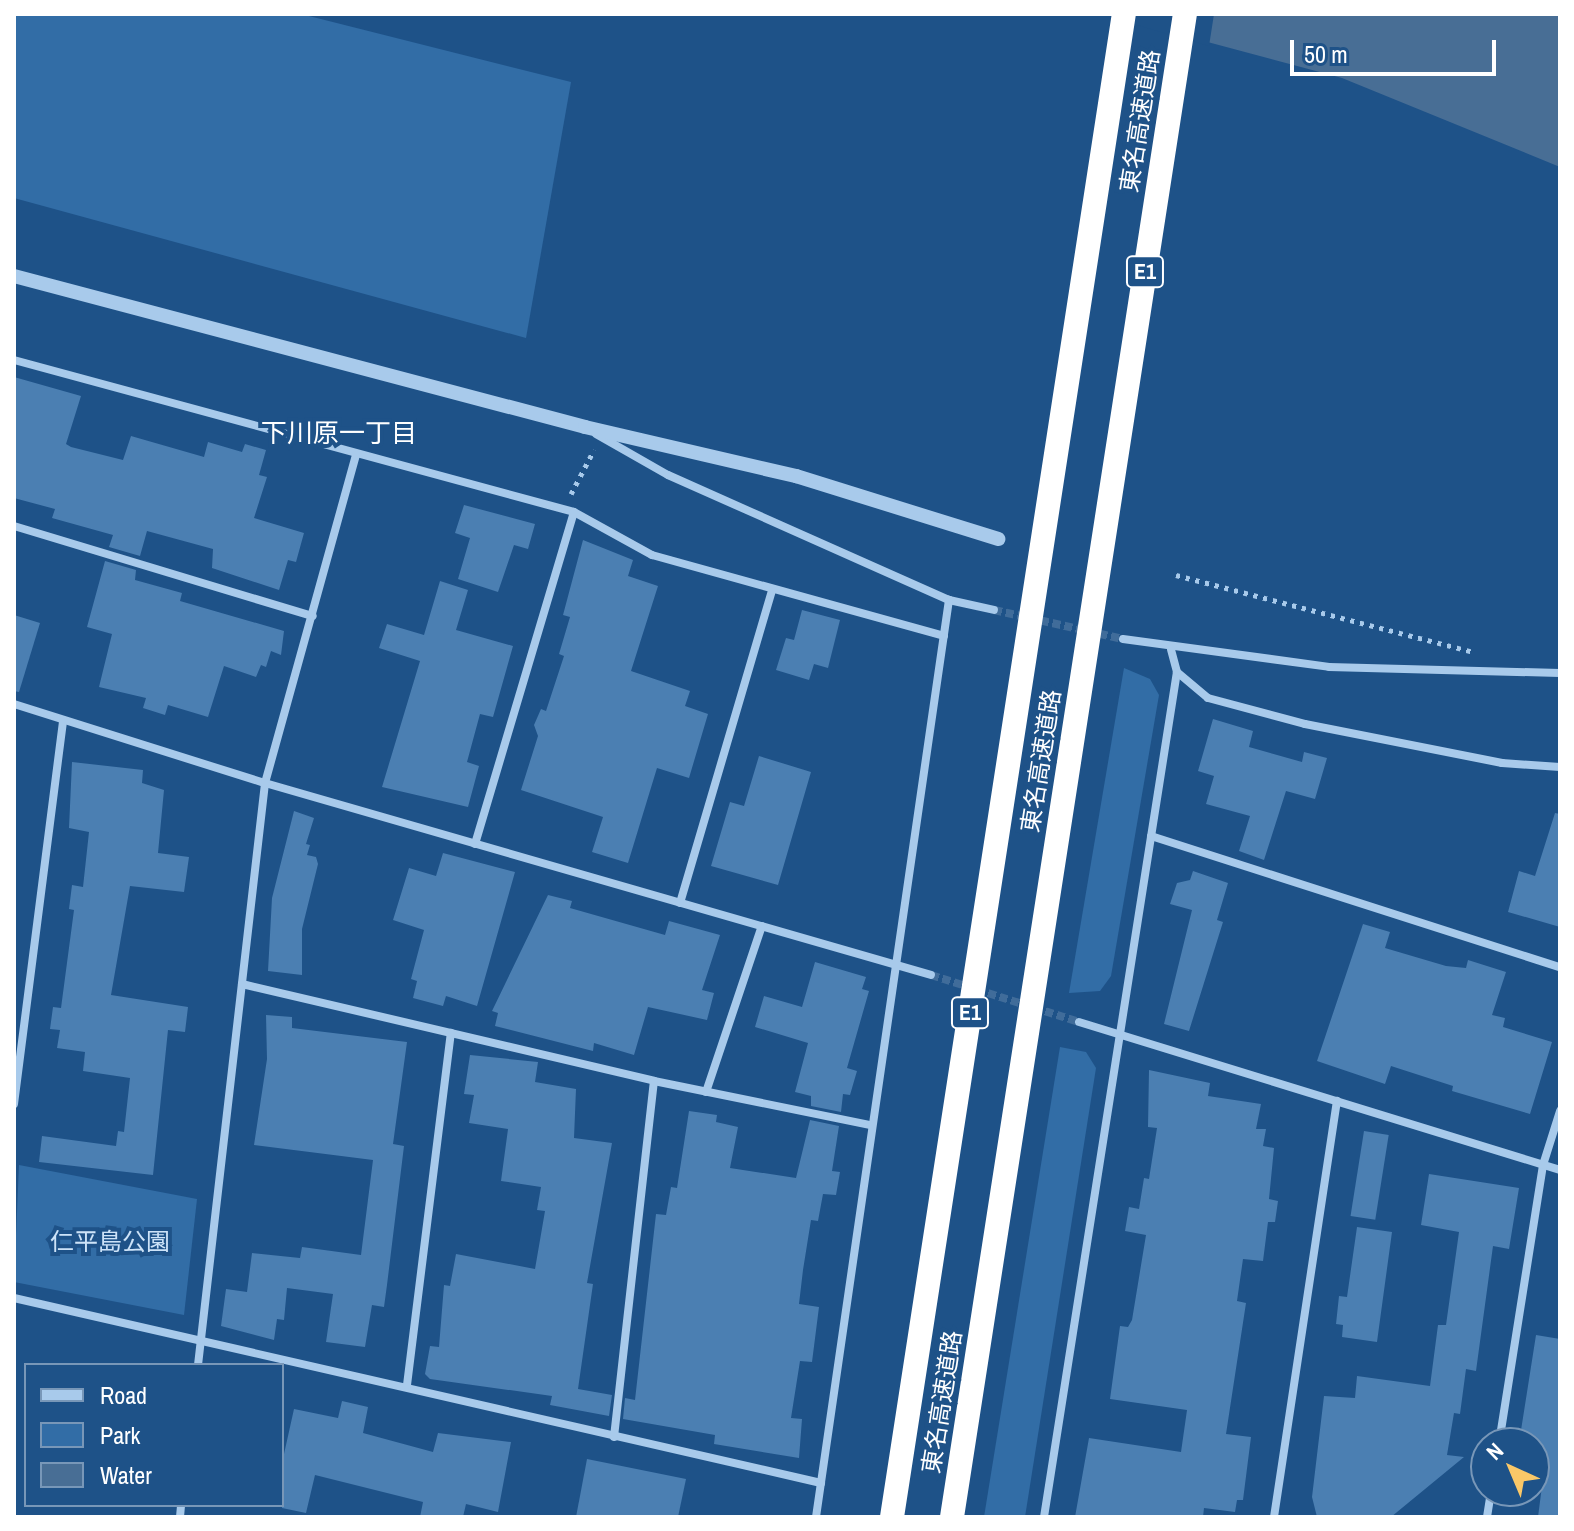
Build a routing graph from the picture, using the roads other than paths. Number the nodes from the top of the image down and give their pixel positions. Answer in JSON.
{"nodes":[{"id":1,"x":1124,"y":14,"type":"edge"},
{"id":2,"x":1185,"y":14,"type":"edge"},
{"id":3,"x":14,"y":276,"type":"edge"},
{"id":4,"x":14,"y":360,"type":"edge"},
{"id":5,"x":585,"y":427,"type":"junction"},
{"id":6,"x":356,"y":455,"type":"junction"},
{"id":7,"x":574,"y":512,"type":"junction"},
{"id":8,"x":14,"y":526,"type":"edge"},
{"id":9,"x":998,"y":539,"type":"dead end"},
{"id":10,"x":772,"y":590,"type":"junction"},
{"id":11,"x":949,"y":600,"type":"junction"},
{"id":12,"x":994,"y":610,"type":"tunnel mouth"},
{"id":13,"x":313,"y":616,"type":"junction"},
{"id":14,"x":944,"y":636,"type":"junction"},
{"id":15,"x":1123,"y":639,"type":"tunnel mouth"},
{"id":16,"x":1171,"y":650,"type":"junction"},
{"id":17,"x":1177,"y":672,"type":"junction"},
{"id":18,"x":1560,"y":673,"type":"edge"},
{"id":19,"x":14,"y":704,"type":"edge"},
{"id":20,"x":63,"y":720,"type":"junction"},
{"id":21,"x":1560,"y":767,"type":"edge"},
{"id":22,"x":265,"y":783,"type":"junction"},
{"id":23,"x":1151,"y":836,"type":"junction"},
{"id":24,"x":475,"y":844,"type":"junction"},
{"id":25,"x":680,"y":903,"type":"junction"},
{"id":26,"x":762,"y":926,"type":"junction"},
{"id":27,"x":895,"y":965,"type":"junction"},
{"id":28,"x":1560,"y":967,"type":"edge"},
{"id":29,"x":931,"y":975,"type":"tunnel mouth"},
{"id":30,"x":242,"y":984,"type":"junction"},
{"id":31,"x":1079,"y":1022,"type":"tunnel mouth"},
{"id":32,"x":451,"y":1033,"type":"junction"},
{"id":33,"x":1120,"y":1034,"type":"junction"},
{"id":34,"x":654,"y":1081,"type":"junction"},
{"id":35,"x":706,"y":1092,"type":"junction"},
{"id":36,"x":1337,"y":1101,"type":"junction"},
{"id":37,"x":14,"y":1104,"type":"edge"},
{"id":38,"x":1560,"y":1111,"type":"edge"},
{"id":39,"x":871,"y":1125,"type":"junction"},
{"id":40,"x":1543,"y":1165,"type":"junction"},
{"id":41,"x":1560,"y":1170,"type":"edge"},
{"id":42,"x":14,"y":1298,"type":"edge"},
{"id":43,"x":200,"y":1341,"type":"junction"},
{"id":44,"x":198,"y":1363,"type":"edge"},
{"id":45,"x":407,"y":1385,"type":"junction"},
{"id":46,"x":1502,"y":1427,"type":"edge"},
{"id":47,"x":614,"y":1437,"type":"junction"},
{"id":48,"x":821,"y":1483,"type":"junction"},
{"id":49,"x":816,"y":1517,"type":"edge"},
{"id":50,"x":892,"y":1517,"type":"edge"},
{"id":51,"x":952,"y":1517,"type":"edge"},
{"id":52,"x":1044,"y":1517,"type":"edge"},
{"id":53,"x":1274,"y":1517,"type":"edge"}],
"edges":[{"from":1,"to":50,"type":"highway","name":"東名高速道路","number":"E1"},
{"from":2,"to":51,"type":"highway","name":"東名高速道路","number":"E1"},
{"from":3,"to":5,"type":"street"},
{"from":4,"to":6,"type":"street"},
{"from":5,"to":9,"type":"street"},
{"from":5,"to":11,"type":"street"},
{"from":6,"to":7,"type":"street"},
{"from":6,"to":13,"type":"street"},
{"from":7,"to":10,"type":"street"},
{"from":7,"to":24,"type":"street"},
{"from":8,"to":13,"type":"street"},
{"from":10,"to":14,"type":"street"},
{"from":10,"to":25,"type":"street"},
{"from":11,"to":12,"type":"street"},
{"from":11,"to":14,"type":"street"},
{"from":13,"to":22,"type":"street"},
{"from":14,"to":27,"type":"street"},
{"from":15,"to":16,"type":"street"},
{"from":16,"to":17,"type":"street"},
{"from":16,"to":18,"type":"street"},
{"from":17,"to":21,"type":"street"},
{"from":17,"to":23,"type":"street"},
{"from":19,"to":20,"type":"street"},
{"from":20,"to":22,"type":"street"},
{"from":20,"to":37,"type":"street"},
{"from":22,"to":24,"type":"street"},
{"from":22,"to":30,"type":"street"},
{"from":23,"to":28,"type":"street"},
{"from":23,"to":33,"type":"street"},
{"from":24,"to":25,"type":"street"},
{"from":25,"to":26,"type":"street"},
{"from":26,"to":27,"type":"street"},
{"from":26,"to":35,"type":"street"},
{"from":27,"to":29,"type":"street"},
{"from":27,"to":39,"type":"street"},
{"from":30,"to":32,"type":"street"},
{"from":30,"to":43,"type":"street"},
{"from":31,"to":33,"type":"street"},
{"from":32,"to":34,"type":"street"},
{"from":32,"to":45,"type":"street"},
{"from":33,"to":36,"type":"street"},
{"from":33,"to":52,"type":"street"},
{"from":34,"to":35,"type":"street"},
{"from":34,"to":47,"type":"street"},
{"from":35,"to":39,"type":"street"},
{"from":36,"to":40,"type":"street"},
{"from":36,"to":53,"type":"street"},
{"from":38,"to":40,"type":"street"},
{"from":39,"to":48,"type":"street"},
{"from":40,"to":41,"type":"street"},
{"from":40,"to":46,"type":"street"},
{"from":42,"to":43,"type":"street"},
{"from":43,"to":44,"type":"street"},
{"from":43,"to":45,"type":"street"},
{"from":45,"to":47,"type":"street"},
{"from":47,"to":48,"type":"street"},
{"from":48,"to":49,"type":"street"}]}
